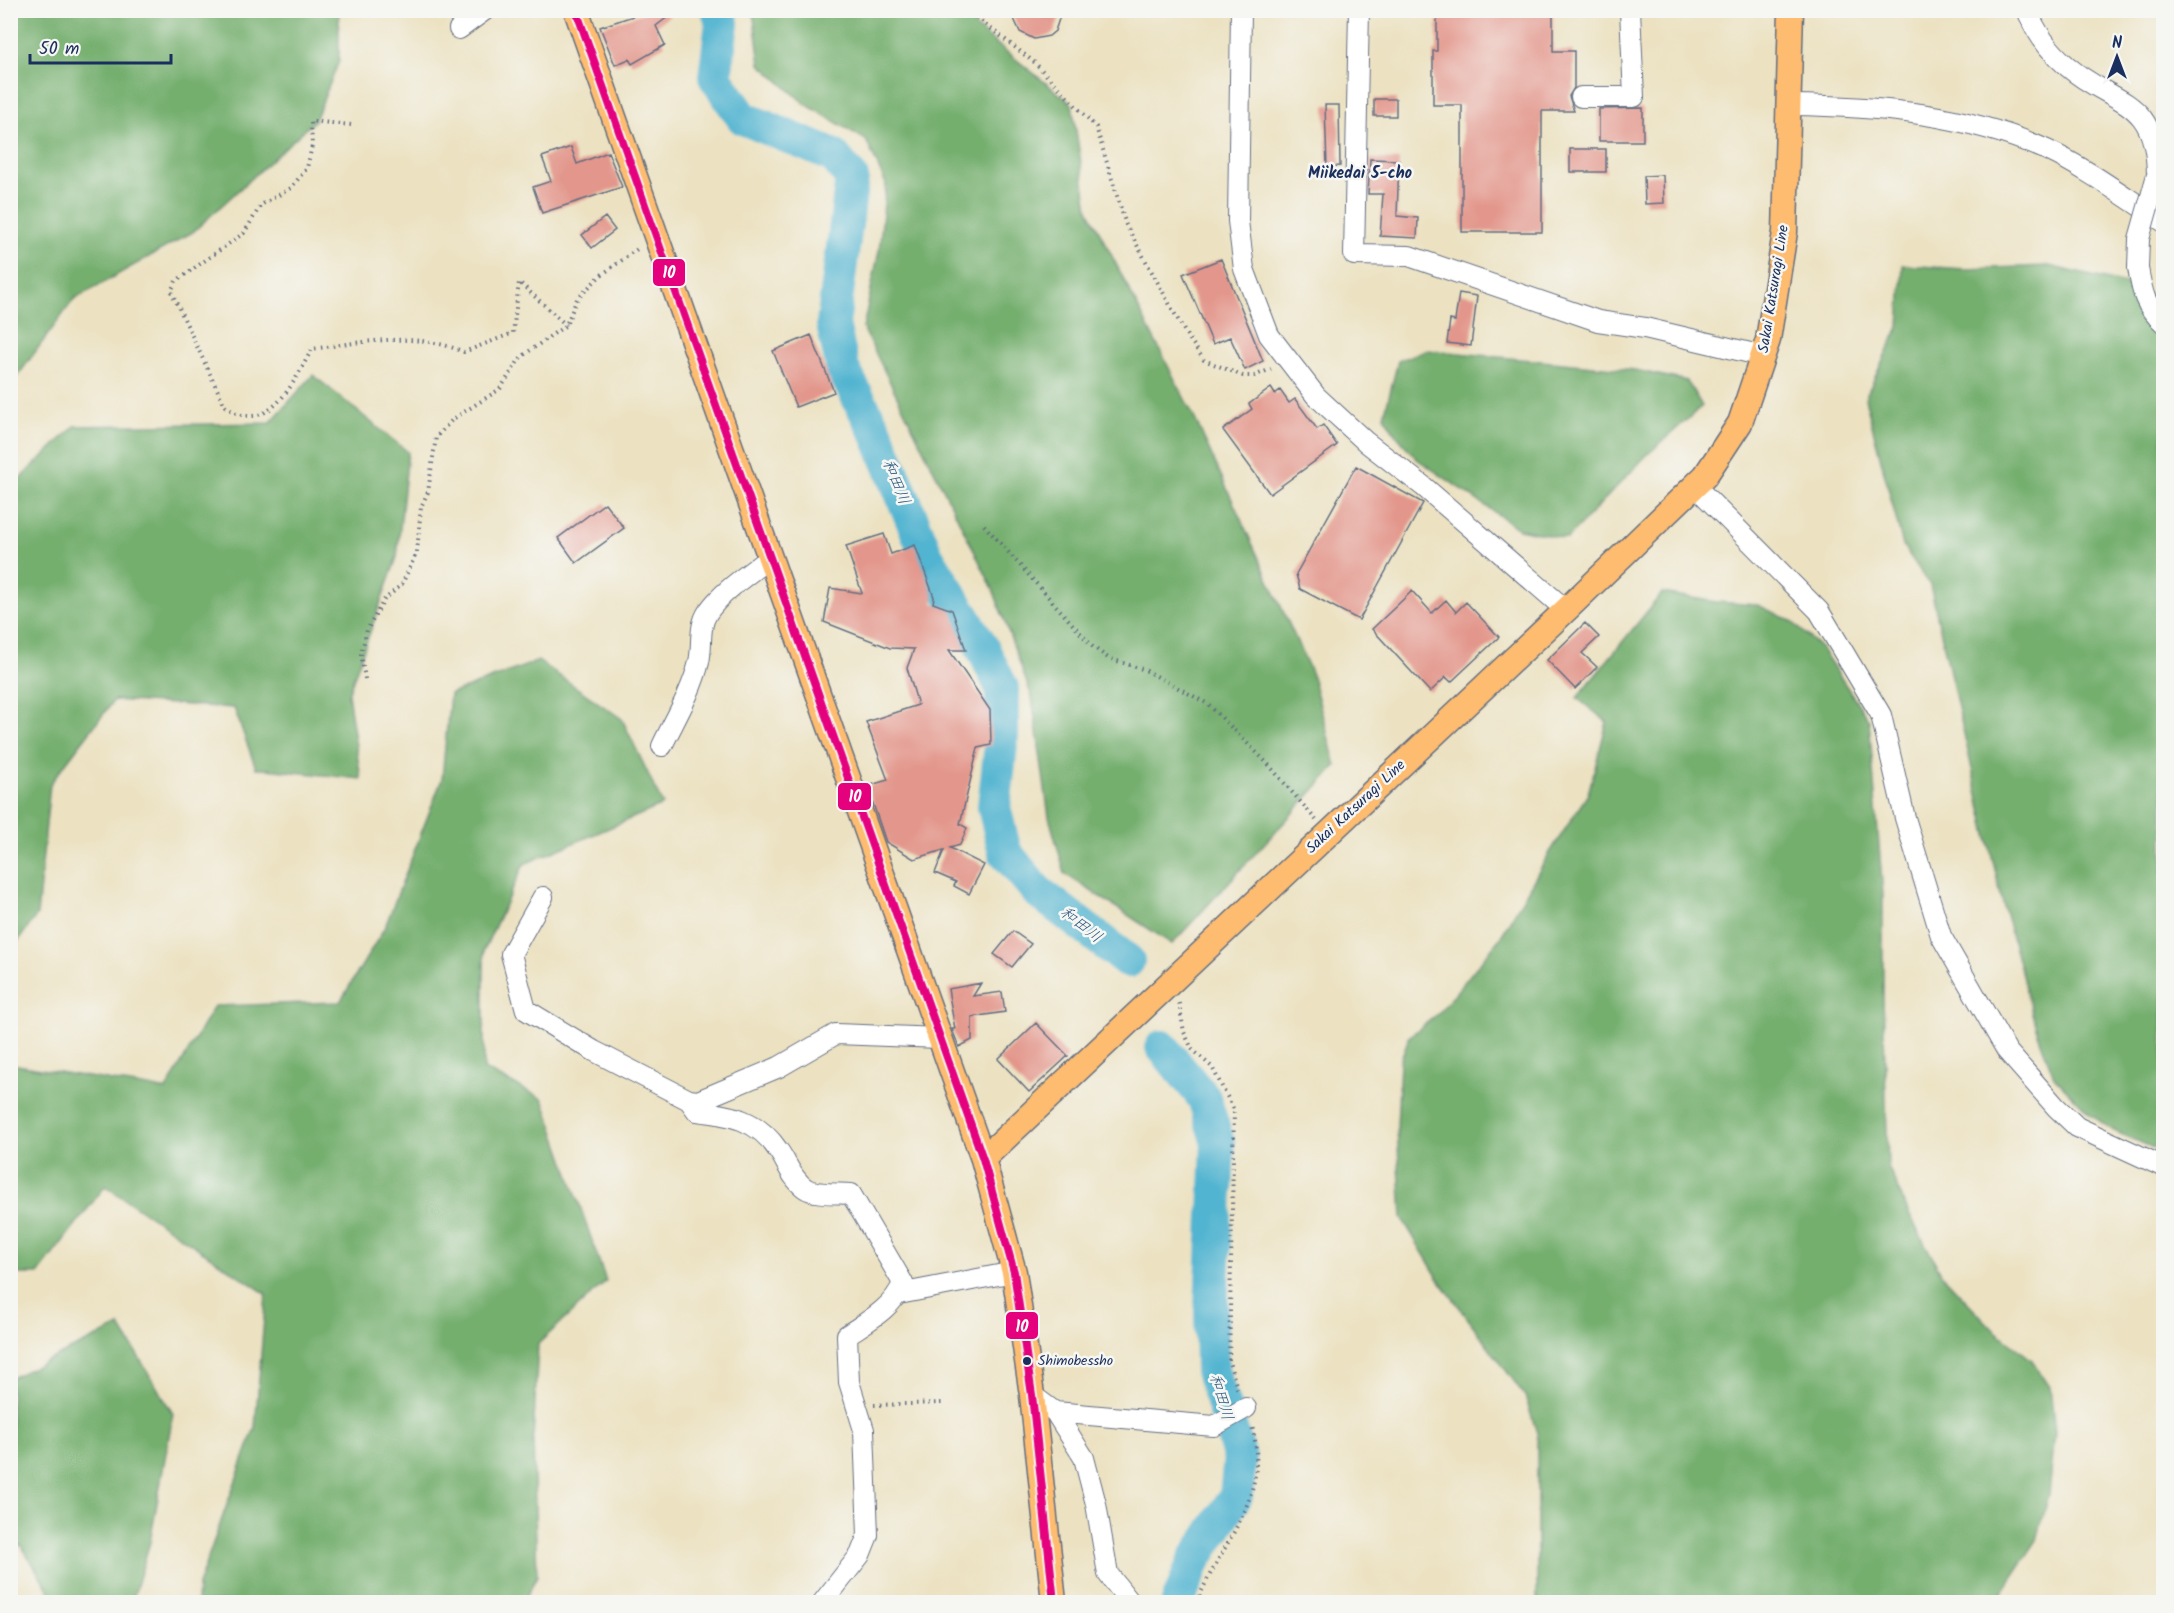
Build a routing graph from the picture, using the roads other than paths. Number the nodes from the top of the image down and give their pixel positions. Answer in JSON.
{"nodes":[{"id":1,"x":485,"y":10,"type":"edge"},
{"id":2,"x":576,"y":10,"type":"edge"},
{"id":3,"x":1359,"y":10,"type":"edge"},
{"id":4,"x":1630,"y":10,"type":"edge"},
{"id":5,"x":1791,"y":10,"type":"edge"},
{"id":6,"x":2028,"y":10,"type":"edge"},
{"id":7,"x":1239,"y":14,"type":"edge"},
{"id":8,"x":459,"y":29,"type":"dead end"},
{"id":9,"x":1581,"y":97,"type":"dead end"},
{"id":10,"x":1789,"y":105,"type":"junction"},
{"id":11,"x":2163,"y":222,"type":"edge"},
{"id":12,"x":2163,"y":323,"type":"edge"},
{"id":13,"x":1763,"y":357,"type":"junction"},
{"id":14,"x":1695,"y":486,"type":"junction"},
{"id":15,"x":770,"y":557,"type":"junction"},
{"id":16,"x":1566,"y":610,"type":"junction"},
{"id":17,"x":662,"y":746,"type":"dead end"},
{"id":18,"x":543,"y":897,"type":"dead end"},
{"id":19,"x":940,"y":1038,"type":"junction"},
{"id":20,"x":689,"y":1100,"type":"junction"},
{"id":21,"x":983,"y":1159,"type":"junction"},
{"id":22,"x":2163,"y":1167,"type":"edge"},
{"id":23,"x":1014,"y":1272,"type":"junction"},
{"id":24,"x":899,"y":1294,"type":"junction"},
{"id":25,"x":1032,"y":1395,"type":"junction"},
{"id":26,"x":1246,"y":1408,"type":"road end"},
{"id":27,"x":1055,"y":1412,"type":"junction"},
{"id":28,"x":823,"y":1602,"type":"edge"},
{"id":29,"x":1054,"y":1602,"type":"edge"},
{"id":30,"x":1130,"y":1602,"type":"edge"}],
"edges":[{"from":1,"to":8,"type":"street"},
{"from":2,"to":15,"type":"main road"},
{"from":3,"to":13,"type":"street"},
{"from":4,"to":9,"type":"street"},
{"from":5,"to":10,"type":"main road","name":"Sakai Katsuragi Line"},
{"from":6,"to":12,"type":"street","bridge":true},
{"from":7,"to":16,"type":"street"},
{"from":10,"to":11,"type":"street"},
{"from":10,"to":13,"type":"main road","name":"Sakai Katsuragi Line"},
{"from":13,"to":14,"type":"main road","name":"Sakai Katsuragi Line"},
{"from":14,"to":16,"type":"main road","name":"Sakai Katsuragi Line"},
{"from":14,"to":22,"type":"street"},
{"from":15,"to":17,"type":"street"},
{"from":15,"to":19,"type":"main road"},
{"from":16,"to":21,"type":"main road","name":"Sakai Katsuragi Line"},
{"from":18,"to":20,"type":"street"},
{"from":19,"to":20,"type":"street"},
{"from":19,"to":21,"type":"main road"},
{"from":20,"to":24,"type":"street"},
{"from":21,"to":23,"type":"main road"},
{"from":23,"to":24,"type":"street"},
{"from":23,"to":25,"type":"main road"},
{"from":24,"to":28,"type":"street"},
{"from":25,"to":27,"type":"street"},
{"from":25,"to":29,"type":"main road"},
{"from":26,"to":27,"type":"street"},
{"from":27,"to":30,"type":"street"}]}
